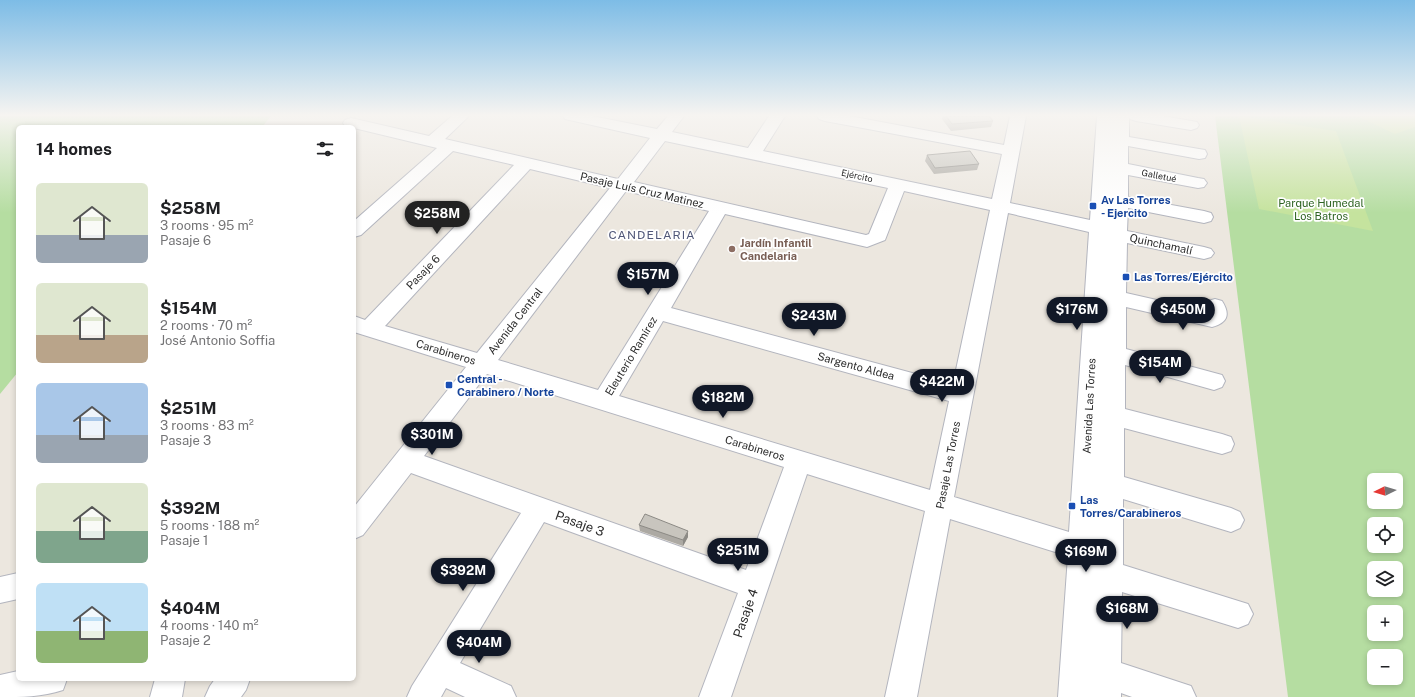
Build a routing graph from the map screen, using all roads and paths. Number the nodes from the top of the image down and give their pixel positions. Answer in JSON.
{"nodes":[{"id":1,"x":446,"y":149,"type":"edge"},
{"id":2,"x":460,"y":149,"type":"edge"},
{"id":3,"x":650,"y":149,"type":"edge"},
{"id":4,"x":726,"y":149,"type":"edge"},
{"id":5,"x":756,"y":149,"type":"edge"},
{"id":6,"x":1001,"y":149,"type":"edge"},
{"id":7,"x":1106,"y":149,"type":"edge"},
{"id":8,"x":1120,"y":149,"type":"edge"},
{"id":9,"x":1168,"y":149,"type":"edge"},
{"id":10,"x":1010,"y":151,"type":"joint"},
{"id":11,"x":753,"y":154,"type":"junction"},
{"id":12,"x":1199,"y":154,"type":"dead end"},
{"id":13,"x":526,"y":163,"type":"junction"},
{"id":14,"x":1120,"y":168,"type":"junction"},
{"id":15,"x":1198,"y":183,"type":"dead end"},
{"id":16,"x":898,"y":184,"type":"junction"},
{"id":17,"x":622,"y":185,"type":"junction"},
{"id":18,"x":1119,"y":201,"type":"junction"},
{"id":19,"x":999,"y":206,"type":"junction"},
{"id":20,"x":720,"y":208,"type":"junction"},
{"id":21,"x":1204,"y":217,"type":"dead end"},
{"id":22,"x":356,"y":229,"type":"edge"},
{"id":23,"x":1109,"y":231,"type":"junction"},
{"id":24,"x":1204,"y":253,"type":"dead end"},
{"id":25,"x":1116,"y":298,"type":"junction"},
{"id":26,"x":1215,"y":306,"type":"dead end"},
{"id":27,"x":658,"y":312,"type":"junction"},
{"id":28,"x":362,"y":326,"type":"edge"},
{"id":29,"x":1114,"y":354,"type":"junction"},
{"id":30,"x":482,"y":363,"type":"junction"},
{"id":31,"x":1214,"y":381,"type":"dead end"},
{"id":32,"x":961,"y":395,"type":"junction"},
{"id":33,"x":604,"y":401,"type":"junction"},
{"id":34,"x":1113,"y":415,"type":"junction"},
{"id":35,"x":1222,"y":444,"type":"dead end"},
{"id":36,"x":406,"y":460,"type":"junction"},
{"id":37,"x":799,"y":461,"type":"junction"},
{"id":38,"x":1110,"y":484,"type":"junction"},
{"id":39,"x":940,"y":505,"type":"junction"},
{"id":40,"x":538,"y":508,"type":"junction"},
{"id":41,"x":1232,"y":520,"type":"dead end"},
{"id":42,"x":356,"y":524,"type":"edge"},
{"id":43,"x":1081,"y":548,"type":"junction"},
{"id":44,"x":1108,"y":568,"type":"junction"},
{"id":45,"x":16,"y":586,"type":"edge"},
{"id":46,"x":755,"y":586,"type":"junction"},
{"id":47,"x":0,"y":590,"type":"edge"},
{"id":48,"x":1238,"y":614,"type":"dead end"},
{"id":49,"x":440,"y":670,"type":"junction"},
{"id":50,"x":43,"y":681,"type":"edge"},
{"id":51,"x":170,"y":681,"type":"edge"},
{"id":52,"x":233,"y":681,"type":"edge"},
{"id":53,"x":1105,"y":685,"type":"edge"},
{"id":54,"x":0,"y":691,"type":"edge"},
{"id":55,"x":166,"y":697,"type":"edge"},
{"id":56,"x":221,"y":697,"type":"edge"},
{"id":57,"x":423,"y":697,"type":"edge"},
{"id":58,"x":500,"y":697,"type":"edge"},
{"id":59,"x":716,"y":697,"type":"edge"},
{"id":60,"x":901,"y":697,"type":"edge"},
{"id":61,"x":1074,"y":697,"type":"edge"},
{"id":62,"x":1180,"y":697,"type":"edge"}],
"edges":[{"from":1,"to":22,"type":"street"},
{"from":2,"to":13,"type":"street","name":"Pasaje Luís Cruz Matinez"},
{"from":3,"to":17,"type":"street","name":"Avenida Central"},
{"from":4,"to":11,"type":"street","name":"Ejército"},
{"from":5,"to":11,"type":"street"},
{"from":6,"to":10,"type":"street"},
{"from":7,"to":23,"type":"street","name":"Avenida Las Torres"},
{"from":8,"to":14,"type":"street","name":"Avenida Las Torres"},
{"from":9,"to":12,"type":"street"},
{"from":10,"to":19,"type":"street","name":"Pasaje Las Torres"},
{"from":11,"to":16,"type":"street","name":"Ejército"},
{"from":13,"to":17,"type":"street","name":"Pasaje Luís Cruz Matinez"},
{"from":13,"to":28,"type":"street","name":"Pasaje 6"},
{"from":14,"to":15,"type":"street","name":"Galletué"},
{"from":14,"to":18,"type":"street","name":"Avenida Las Torres"},
{"from":16,"to":19,"type":"street","name":"Ejército"},
{"from":16,"to":20,"type":"street","name":"Pasaje Luís Cruz Matinez"},
{"from":17,"to":20,"type":"street","name":"Pasaje Luís Cruz Matinez"},
{"from":17,"to":30,"type":"street","name":"Avenida Central"},
{"from":18,"to":21,"type":"street"},
{"from":18,"to":23,"type":"street","name":"Avenida Las Torres"},
{"from":19,"to":23,"type":"street","name":"Ejército"},
{"from":19,"to":32,"type":"street","name":"Pasaje Las Torres"},
{"from":20,"to":27,"type":"street","name":"Eleuterio Ramírez"},
{"from":23,"to":24,"type":"street","name":"Quinchamalí"},
{"from":23,"to":25,"type":"street","name":"Avenida Las Torres"},
{"from":23,"to":43,"type":"street","name":"Avenida Las Torres"},
{"from":25,"to":26,"type":"street"},
{"from":25,"to":29,"type":"street","name":"Avenida Las Torres"},
{"from":27,"to":32,"type":"street","name":"Sargento Aldea"},
{"from":27,"to":33,"type":"street","name":"Eleuterio Ramírez"},
{"from":28,"to":30,"type":"street","name":"Carabineros"},
{"from":29,"to":31,"type":"street"},
{"from":29,"to":34,"type":"street","name":"Avenida Las Torres"},
{"from":30,"to":33,"type":"street","name":"Carabineros"},
{"from":30,"to":36,"type":"street","name":"Avenida Central"},
{"from":32,"to":39,"type":"street","name":"Pasaje Las Torres"},
{"from":33,"to":37,"type":"street","name":"Carabineros"},
{"from":34,"to":35,"type":"street"},
{"from":34,"to":38,"type":"street","name":"Avenida Las Torres"},
{"from":36,"to":40,"type":"street","name":"Pasaje 3"},
{"from":36,"to":42,"type":"street","name":"Avenida Central"},
{"from":37,"to":39,"type":"street","name":"Carabineros"},
{"from":37,"to":46,"type":"street","name":"Pasaje 4"},
{"from":38,"to":41,"type":"street"},
{"from":38,"to":44,"type":"street","name":"Avenida Las Torres"},
{"from":39,"to":43,"type":"street","name":"Carabineros"},
{"from":39,"to":60,"type":"street","name":"Pasaje Las Torres"},
{"from":40,"to":46,"type":"street","name":"Pasaje 3"},
{"from":40,"to":49,"type":"street"},
{"from":43,"to":44,"type":"street","name":"Carabineros"},
{"from":43,"to":61,"type":"street","name":"Avenida Las Torres"},
{"from":44,"to":48,"type":"street","name":"Carabineros"},
{"from":44,"to":53,"type":"street","name":"Avenida Las Torres"},
{"from":45,"to":47,"type":"street"},
{"from":46,"to":59,"type":"street","name":"Pasaje 4"},
{"from":49,"to":57,"type":"street"},
{"from":49,"to":58,"type":"street"},
{"from":50,"to":54,"type":"street"},
{"from":51,"to":55,"type":"street"},
{"from":52,"to":56,"type":"street"},
{"from":53,"to":62,"type":"street"}]}
